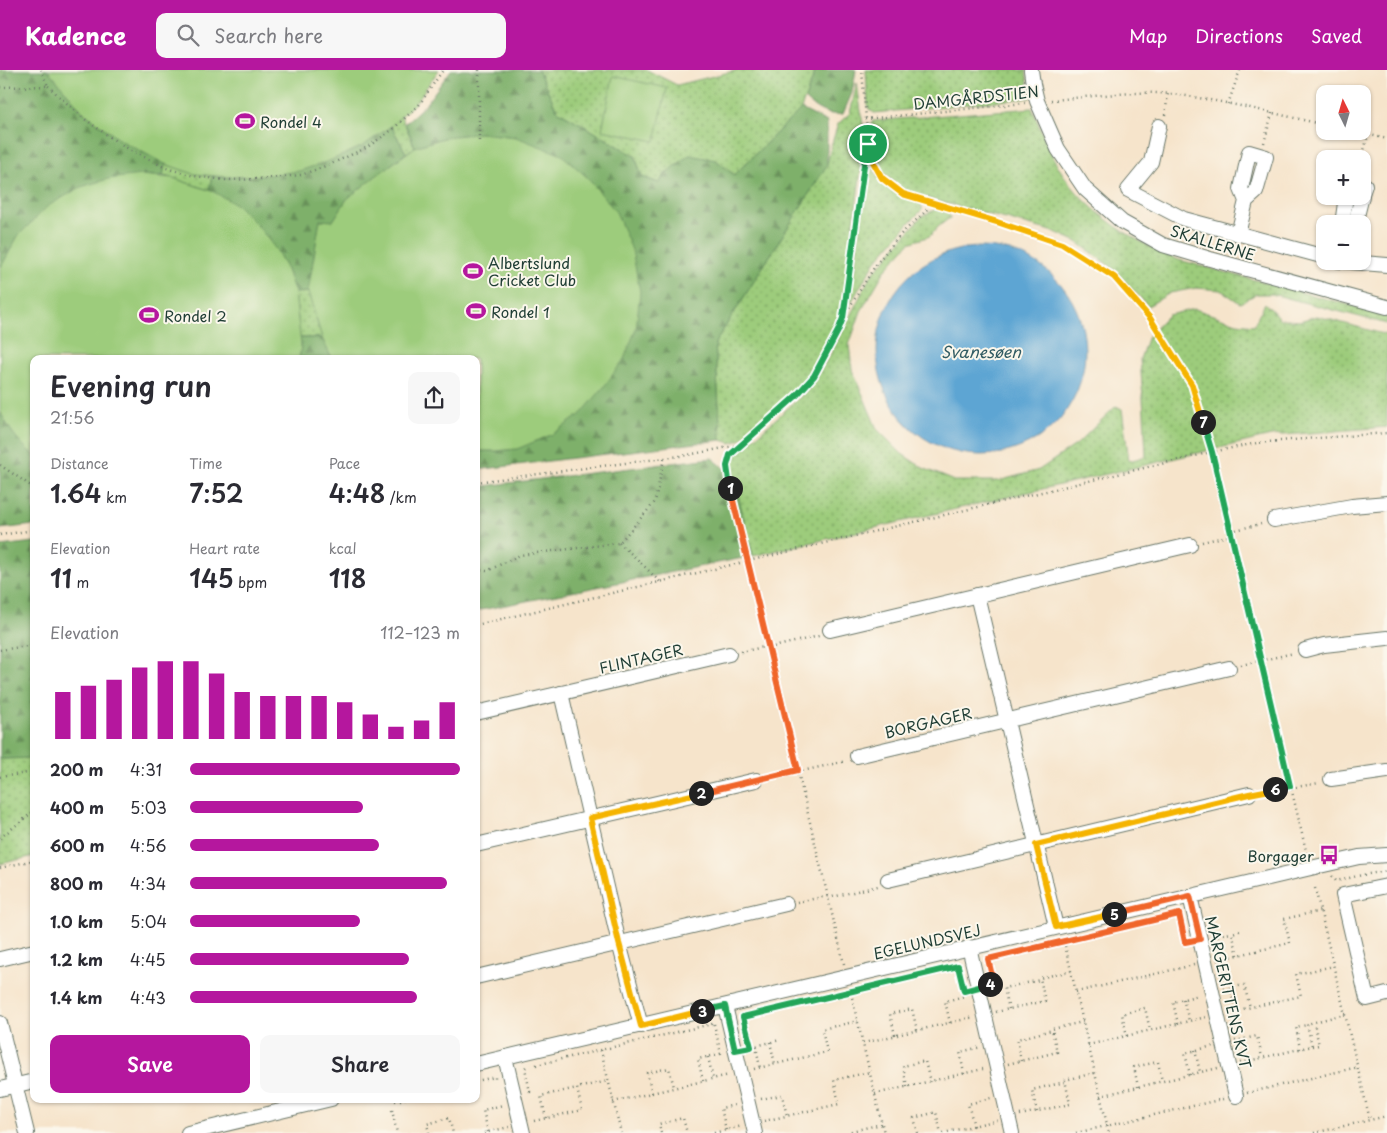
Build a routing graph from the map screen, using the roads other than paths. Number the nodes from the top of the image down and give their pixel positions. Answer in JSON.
{"nodes":[{"id":1,"x":1031,"y":70,"type":"edge"},
{"id":2,"x":1159,"y":126,"type":"road end"},
{"id":3,"x":1260,"y":155,"type":"road end"},
{"id":4,"x":1238,"y":234,"type":"junction"},
{"id":5,"x":1316,"y":256,"type":"edge"},
{"id":6,"x":1371,"y":264,"type":"edge"},
{"id":7,"x":1387,"y":265,"type":"edge"},
{"id":8,"x":1387,"y":307,"type":"edge"},
{"id":9,"x":1387,"y":503,"type":"edge"},
{"id":10,"x":1274,"y":520,"type":"road end"},
{"id":11,"x":1190,"y":545,"type":"road end"},
{"id":12,"x":977,"y":595,"type":"junction"},
{"id":13,"x":830,"y":630,"type":"road end"},
{"id":14,"x":1387,"y":638,"type":"edge"},
{"id":15,"x":1305,"y":650,"type":"road end"},
{"id":16,"x":729,"y":654,"type":"road end"},
{"id":17,"x":1230,"y":668,"type":"road end"},
{"id":18,"x":561,"y":693,"type":"junction"},
{"id":19,"x":480,"y":712,"type":"edge"},
{"id":20,"x":1007,"y":720,"type":"junction"},
{"id":21,"x":856,"y":756,"type":"road end"},
{"id":22,"x":1387,"y":771,"type":"edge"},
{"id":23,"x":1331,"y":779,"type":"road end"},
{"id":24,"x":756,"y":780,"type":"road end"},
{"id":25,"x":1249,"y":794,"type":"road end"},
{"id":26,"x":590,"y":818,"type":"junction"},
{"id":27,"x":480,"y":844,"type":"edge"},
{"id":28,"x":1036,"y":845,"type":"junction"},
{"id":29,"x":1387,"y":855,"type":"edge"},
{"id":30,"x":888,"y":880,"type":"road end"},
{"id":31,"x":1387,"y":886,"type":"edge"},
{"id":32,"x":1190,"y":896,"type":"junction"},
{"id":33,"x":786,"y":904,"type":"road end"},
{"id":34,"x":1056,"y":927,"type":"junction"},
{"id":35,"x":619,"y":943,"type":"junction"},
{"id":36,"x":969,"y":947,"type":"junction"},
{"id":37,"x":30,"y":952,"type":"edge"},
{"id":38,"x":0,"y":959,"type":"edge"},
{"id":39,"x":480,"y":976,"type":"edge"},
{"id":40,"x":1387,"y":994,"type":"edge"},
{"id":41,"x":725,"y":1006,"type":"junction"},
{"id":42,"x":0,"y":1023,"type":"edge"},
{"id":43,"x":641,"y":1026,"type":"junction"},
{"id":44,"x":505,"y":1057,"type":"junction"},
{"id":45,"x":480,"y":1063,"type":"edge"},
{"id":46,"x":30,"y":1082,"type":"edge"},
{"id":47,"x":15,"y":1085,"type":"junction"},
{"id":48,"x":0,"y":1089,"type":"edge"},
{"id":49,"x":1236,"y":1096,"type":"road end"},
{"id":50,"x":314,"y":1103,"type":"edge"},
{"id":51,"x":754,"y":1128,"type":"edge"},
{"id":52,"x":27,"y":1133,"type":"edge"},
{"id":53,"x":188,"y":1133,"type":"edge"},
{"id":54,"x":522,"y":1133,"type":"edge"},
{"id":55,"x":1012,"y":1133,"type":"edge"}],
"edges":[{"from":1,"to":8,"type":"street","name":"SKALLERNE"},
{"from":2,"to":4,"type":"street"},
{"from":3,"to":4,"type":"street"},
{"from":4,"to":5,"type":"street"},
{"from":6,"to":7,"type":"street"},
{"from":9,"to":10,"type":"street"},
{"from":11,"to":12,"type":"street"},
{"from":12,"to":13,"type":"street"},
{"from":12,"to":20,"type":"street"},
{"from":14,"to":15,"type":"street"},
{"from":16,"to":18,"type":"street","name":"FLINTAGER"},
{"from":17,"to":20,"type":"street","name":"BORGAGER"},
{"from":18,"to":19,"type":"street","name":"FLINTAGER"},
{"from":18,"to":26,"type":"street"},
{"from":20,"to":21,"type":"street","name":"BORGAGER"},
{"from":20,"to":28,"type":"street"},
{"from":22,"to":23,"type":"street"},
{"from":24,"to":26,"type":"street"},
{"from":25,"to":28,"type":"street"},
{"from":26,"to":27,"type":"street"},
{"from":26,"to":35,"type":"street"},
{"from":28,"to":30,"type":"street"},
{"from":28,"to":34,"type":"street"},
{"from":29,"to":32,"type":"street","name":"EGELUNDSVEJ"},
{"from":31,"to":40,"type":"street"},
{"from":32,"to":34,"type":"street","name":"EGELUNDSVEJ"},
{"from":32,"to":49,"type":"street","name":"MARGERITTENS KVT"},
{"from":33,"to":35,"type":"street"},
{"from":34,"to":36,"type":"street","name":"EGELUNDSVEJ"},
{"from":35,"to":39,"type":"street"},
{"from":35,"to":43,"type":"street"},
{"from":36,"to":41,"type":"street","name":"EGELUNDSVEJ"},
{"from":36,"to":55,"type":"street"},
{"from":37,"to":38,"type":"street"},
{"from":41,"to":43,"type":"street","name":"EGELUNDSVEJ"},
{"from":41,"to":51,"type":"street"},
{"from":42,"to":47,"type":"street"},
{"from":43,"to":44,"type":"street","name":"EGELUNDSVEJ"},
{"from":44,"to":45,"type":"street","name":"EGELUNDSVEJ"},
{"from":44,"to":54,"type":"street"},
{"from":46,"to":47,"type":"street"},
{"from":47,"to":48,"type":"street"},
{"from":47,"to":52,"type":"street"},
{"from":50,"to":53,"type":"street"}]}
